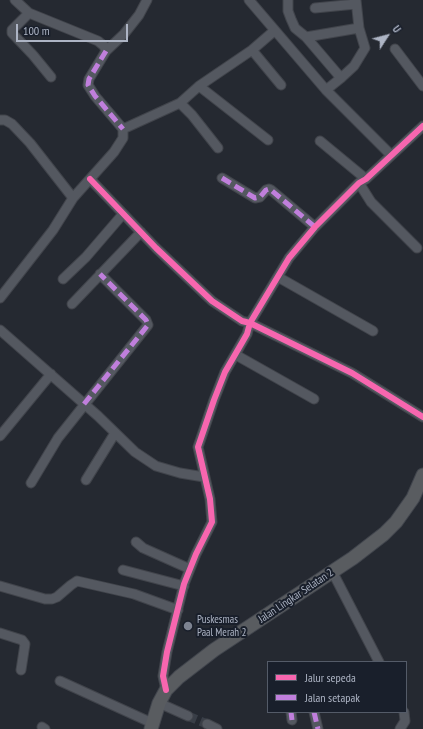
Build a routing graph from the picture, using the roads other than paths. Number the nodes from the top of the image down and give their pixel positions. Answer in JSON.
{"nodes":[{"id":1,"x":15,"y":0,"type":"edge"},
{"id":2,"x":146,"y":0,"type":"edge"},
{"id":3,"x":249,"y":0,"type":"edge"},
{"id":4,"x":288,"y":0,"type":"edge"},
{"id":5,"x":356,"y":2,"type":"edge"},
{"id":6,"x":315,"y":8,"type":"dead end"},
{"id":7,"x":29,"y":13,"type":"junction"},
{"id":8,"x":360,"y":28,"type":"junction"},
{"id":9,"x":274,"y":31,"type":"junction"},
{"id":10,"x":306,"y":37,"type":"junction"},
{"id":11,"x":395,"y":49,"type":"dead end"},
{"id":12,"x":252,"y":50,"type":"junction"},
{"id":13,"x":106,"y":51,"type":"junction"},
{"id":14,"x":51,"y":77,"type":"dead end"},
{"id":15,"x":341,"y":78,"type":"junction"},
{"id":16,"x":281,"y":85,"type":"dead end"},
{"id":17,"x":199,"y":86,"type":"junction"},
{"id":18,"x":423,"y":86,"type":"edge"},
{"id":19,"x":326,"y":90,"type":"junction"},
{"id":20,"x":180,"y":103,"type":"junction"},
{"id":21,"x":0,"y":120,"type":"edge"},
{"id":22,"x":423,"y":126,"type":"edge"},
{"id":23,"x":123,"y":129,"type":"junction"},
{"id":24,"x":268,"y":140,"type":"dead end"},
{"id":25,"x":320,"y":140,"type":"dead end"},
{"id":26,"x":218,"y":148,"type":"dead end"},
{"id":27,"x":391,"y":155,"type":"junction"},
{"id":28,"x":222,"y":178,"type":"dead end"},
{"id":29,"x":90,"y":179,"type":"junction"},
{"id":30,"x":363,"y":181,"type":"junction"},
{"id":31,"x":73,"y":198,"type":"junction"},
{"id":32,"x":124,"y":214,"type":"junction"},
{"id":33,"x":315,"y":227,"type":"junction"},
{"id":34,"x":141,"y":232,"type":"junction"},
{"id":35,"x":418,"y":248,"type":"dead end"},
{"id":36,"x":100,"y":274,"type":"junction"},
{"id":37,"x":278,"y":277,"type":"junction"},
{"id":38,"x":63,"y":279,"type":"dead end"},
{"id":39,"x":0,"y":298,"type":"edge"},
{"id":40,"x":72,"y":304,"type":"dead end"},
{"id":41,"x":250,"y":323,"type":"junction"},
{"id":42,"x":0,"y":330,"type":"edge"},
{"id":43,"x":373,"y":331,"type":"dead end"},
{"id":44,"x":236,"y":355,"type":"junction"},
{"id":45,"x":51,"y":374,"type":"junction"},
{"id":46,"x":314,"y":399,"type":"dead end"},
{"id":47,"x":84,"y":404,"type":"junction"},
{"id":48,"x":423,"y":417,"type":"edge"},
{"id":49,"x":115,"y":433,"type":"junction"},
{"id":50,"x":0,"y":436,"type":"edge"},
{"id":51,"x":423,"y":475,"type":"edge"},
{"id":52,"x":204,"y":477,"type":"junction"},
{"id":53,"x":86,"y":480,"type":"dead end"},
{"id":54,"x":31,"y":483,"type":"dead end"},
{"id":55,"x":136,"y":542,"type":"dead end"},
{"id":56,"x":190,"y":569,"type":"junction"},
{"id":57,"x":122,"y":570,"type":"dead end"},
{"id":58,"x":332,"y":571,"type":"junction"},
{"id":59,"x":0,"y":586,"type":"edge"},
{"id":60,"x":184,"y":586,"type":"junction"},
{"id":61,"x":178,"y":610,"type":"junction"},
{"id":62,"x":0,"y":633,"type":"edge"},
{"id":63,"x":378,"y":661,"type":"edge"},
{"id":64,"x":21,"y":670,"type":"dead end"},
{"id":65,"x":60,"y":681,"type":"dead end"},
{"id":66,"x":166,"y":690,"type":"junction"},
{"id":67,"x":159,"y":703,"type":"junction"},
{"id":68,"x":314,"y":713,"type":"edge"},
{"id":69,"x":404,"y":713,"type":"edge"},
{"id":70,"x":188,"y":716,"type":"tunnel mouth"},
{"id":71,"x":207,"y":724,"type":"tunnel mouth"},
{"id":72,"x":151,"y":726,"type":"edge"},
{"id":73,"x":217,"y":729,"type":"edge"},
{"id":74,"x":318,"y":729,"type":"edge"},
{"id":75,"x":400,"y":729,"type":"edge"}],
"edges":[{"from":1,"to":7,"type":"street"},
{"from":2,"to":13,"type":"street"},
{"from":3,"to":9,"type":"street"},
{"from":4,"to":10,"type":"street"},
{"from":5,"to":6,"type":"street"},
{"from":5,"to":8,"type":"street"},
{"from":7,"to":13,"type":"street"},
{"from":7,"to":14,"type":"street"},
{"from":8,"to":10,"type":"street"},
{"from":8,"to":15,"type":"street"},
{"from":9,"to":12,"type":"street"},
{"from":9,"to":19,"type":"street"},
{"from":10,"to":15,"type":"street"},
{"from":11,"to":18,"type":"street"},
{"from":12,"to":16,"type":"street"},
{"from":12,"to":17,"type":"street"},
{"from":13,"to":23,"type":"street"},
{"from":15,"to":19,"type":"street"},
{"from":17,"to":20,"type":"street"},
{"from":17,"to":24,"type":"street"},
{"from":19,"to":27,"type":"street"},
{"from":20,"to":23,"type":"street"},
{"from":20,"to":26,"type":"street"},
{"from":21,"to":31,"type":"street"},
{"from":22,"to":27,"type":"street"},
{"from":23,"to":29,"type":"street"},
{"from":25,"to":30,"type":"street"},
{"from":27,"to":30,"type":"street"},
{"from":28,"to":33,"type":"street"},
{"from":29,"to":31,"type":"street"},
{"from":29,"to":32,"type":"street"},
{"from":30,"to":33,"type":"street"},
{"from":30,"to":35,"type":"street"},
{"from":31,"to":39,"type":"street"},
{"from":32,"to":34,"type":"street"},
{"from":32,"to":38,"type":"street"},
{"from":33,"to":37,"type":"street"},
{"from":34,"to":36,"type":"street"},
{"from":34,"to":41,"type":"street"},
{"from":36,"to":40,"type":"street"},
{"from":36,"to":47,"type":"street"},
{"from":37,"to":41,"type":"street"},
{"from":37,"to":43,"type":"street"},
{"from":41,"to":44,"type":"street"},
{"from":41,"to":48,"type":"street"},
{"from":42,"to":45,"type":"street"},
{"from":44,"to":46,"type":"street"},
{"from":44,"to":52,"type":"street"},
{"from":45,"to":47,"type":"street"},
{"from":45,"to":50,"type":"street"},
{"from":47,"to":49,"type":"street"},
{"from":47,"to":54,"type":"street"},
{"from":49,"to":52,"type":"street"},
{"from":49,"to":53,"type":"street"},
{"from":51,"to":58,"type":"highway","name":"Jalan Lingkar Selatan 2"},
{"from":52,"to":56,"type":"street"},
{"from":55,"to":56,"type":"street"},
{"from":56,"to":60,"type":"street"},
{"from":57,"to":60,"type":"street"},
{"from":58,"to":63,"type":"street"},
{"from":58,"to":66,"type":"highway","name":"Jalan Lingkar Selatan 2"},
{"from":59,"to":61,"type":"street"},
{"from":60,"to":61,"type":"street"},
{"from":61,"to":66,"type":"street"},
{"from":62,"to":64,"type":"street"},
{"from":65,"to":72,"type":"street"},
{"from":66,"to":67,"type":"highway","name":"Jalan Lingkar Selatan 2"},
{"from":67,"to":70,"type":"street"},
{"from":67,"to":72,"type":"highway","name":"Jalan Lingkar Selatan 2"},
{"from":68,"to":74,"type":"street"},
{"from":69,"to":75,"type":"street"},
{"from":71,"to":73,"type":"street"}]}
